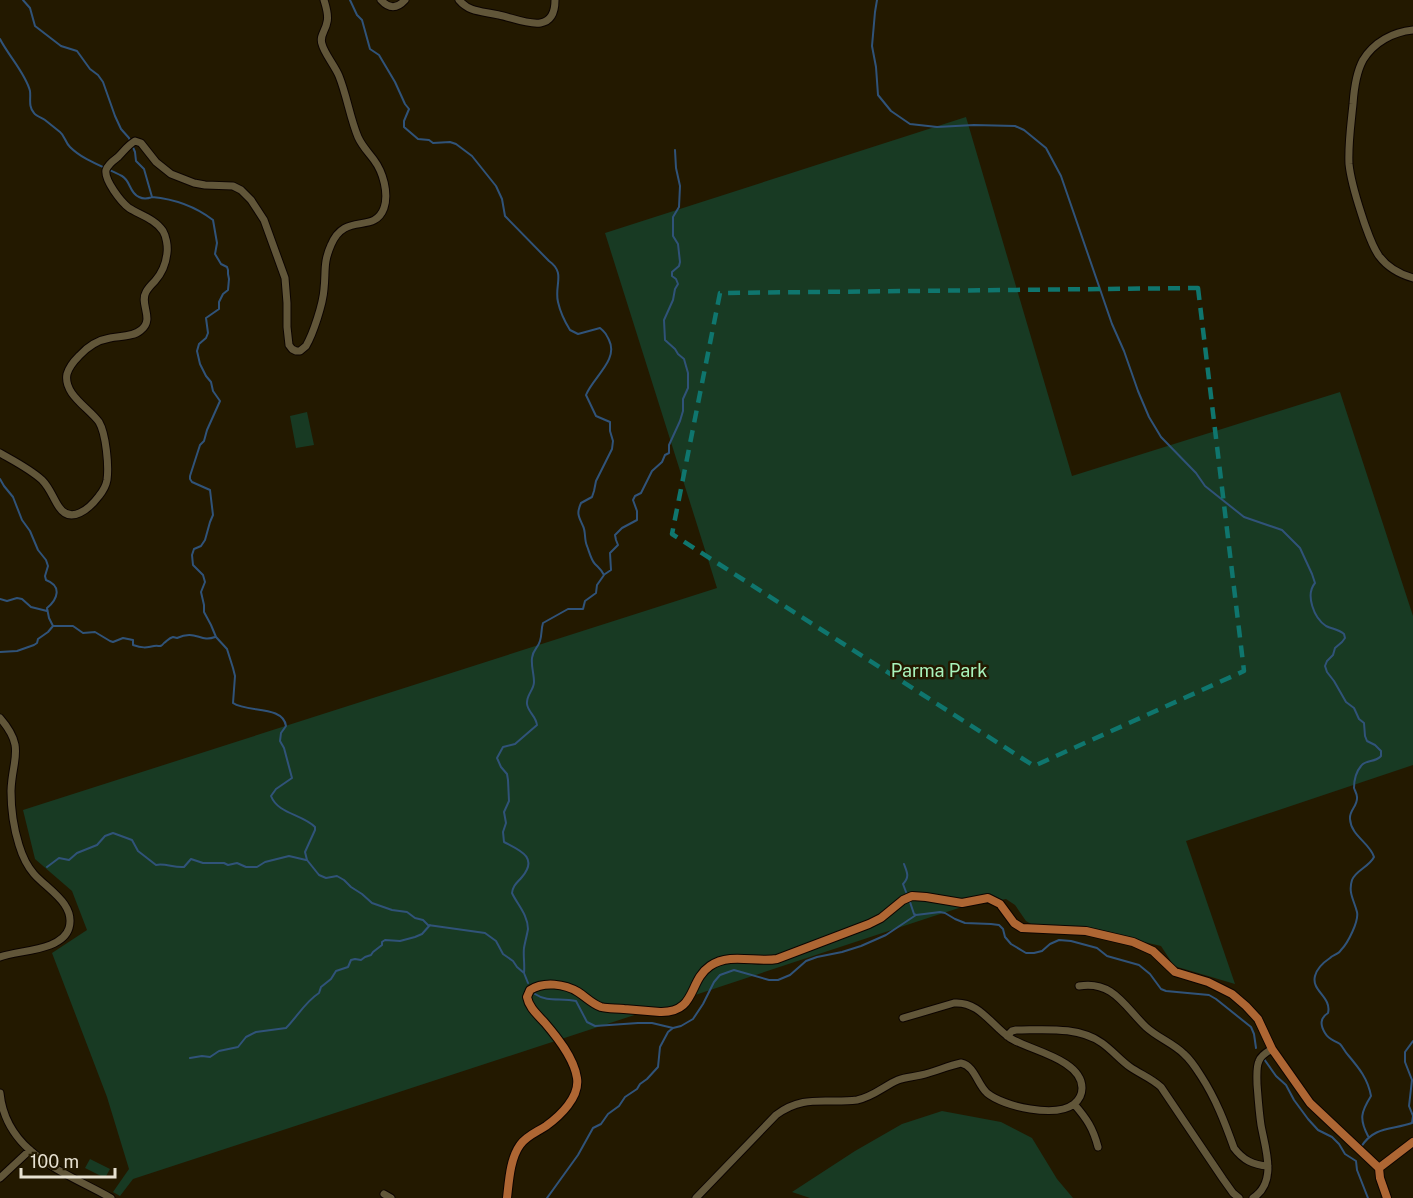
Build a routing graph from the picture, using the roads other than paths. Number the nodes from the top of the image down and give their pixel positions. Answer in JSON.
{"nodes":[{"id":1,"x":324,"y":0,"type":"edge"},
{"id":2,"x":381,"y":0,"type":"edge"},
{"id":3,"x":405,"y":0,"type":"edge"},
{"id":4,"x":459,"y":0,"type":"edge"},
{"id":5,"x":555,"y":0,"type":"edge"},
{"id":6,"x":1413,"y":30,"type":"edge"},
{"id":7,"x":1413,"y":278,"type":"edge"},
{"id":8,"x":0,"y":453,"type":"edge"},
{"id":9,"x":0,"y":718,"type":"edge"},
{"id":10,"x":0,"y":957,"type":"edge"},
{"id":11,"x":1079,"y":986,"type":"dead end"},
{"id":12,"x":903,"y":1018,"type":"dead end"},
{"id":13,"x":1007,"y":1036,"type":"junction"},
{"id":14,"x":1272,"y":1048,"type":"junction"},
{"id":15,"x":0,"y":1093,"type":"edge"},
{"id":16,"x":1074,"y":1104,"type":"junction"},
{"id":17,"x":1413,"y":1142,"type":"edge"},
{"id":18,"x":1098,"y":1147,"type":"dead end"},
{"id":19,"x":30,"y":1150,"type":"junction"},
{"id":20,"x":1268,"y":1166,"type":"junction"},
{"id":21,"x":1379,"y":1168,"type":"junction"},
{"id":22,"x":0,"y":1178,"type":"edge"},
{"id":23,"x":111,"y":1198,"type":"edge"},
{"id":24,"x":507,"y":1198,"type":"edge"},
{"id":25,"x":696,"y":1198,"type":"edge"},
{"id":26,"x":1239,"y":1198,"type":"edge"},
{"id":27,"x":1253,"y":1198,"type":"edge"},
{"id":28,"x":1387,"y":1198,"type":"edge"}],
"edges":[{"from":1,"to":8,"type":"street"},
{"from":2,"to":3,"type":"street"},
{"from":4,"to":5,"type":"street"},
{"from":6,"to":7,"type":"street"},
{"from":9,"to":10,"type":"street"},
{"from":11,"to":20,"type":"street"},
{"from":12,"to":13,"type":"street"},
{"from":13,"to":16,"type":"street"},
{"from":13,"to":26,"type":"street"},
{"from":14,"to":20,"type":"street"},
{"from":14,"to":21,"type":"main road"},
{"from":14,"to":24,"type":"main road"},
{"from":15,"to":19,"type":"street"},
{"from":16,"to":18,"type":"street"},
{"from":16,"to":25,"type":"street"},
{"from":17,"to":21,"type":"main road"},
{"from":19,"to":22,"type":"street"},
{"from":19,"to":23,"type":"street"},
{"from":20,"to":27,"type":"street"},
{"from":21,"to":28,"type":"main road"}]}
